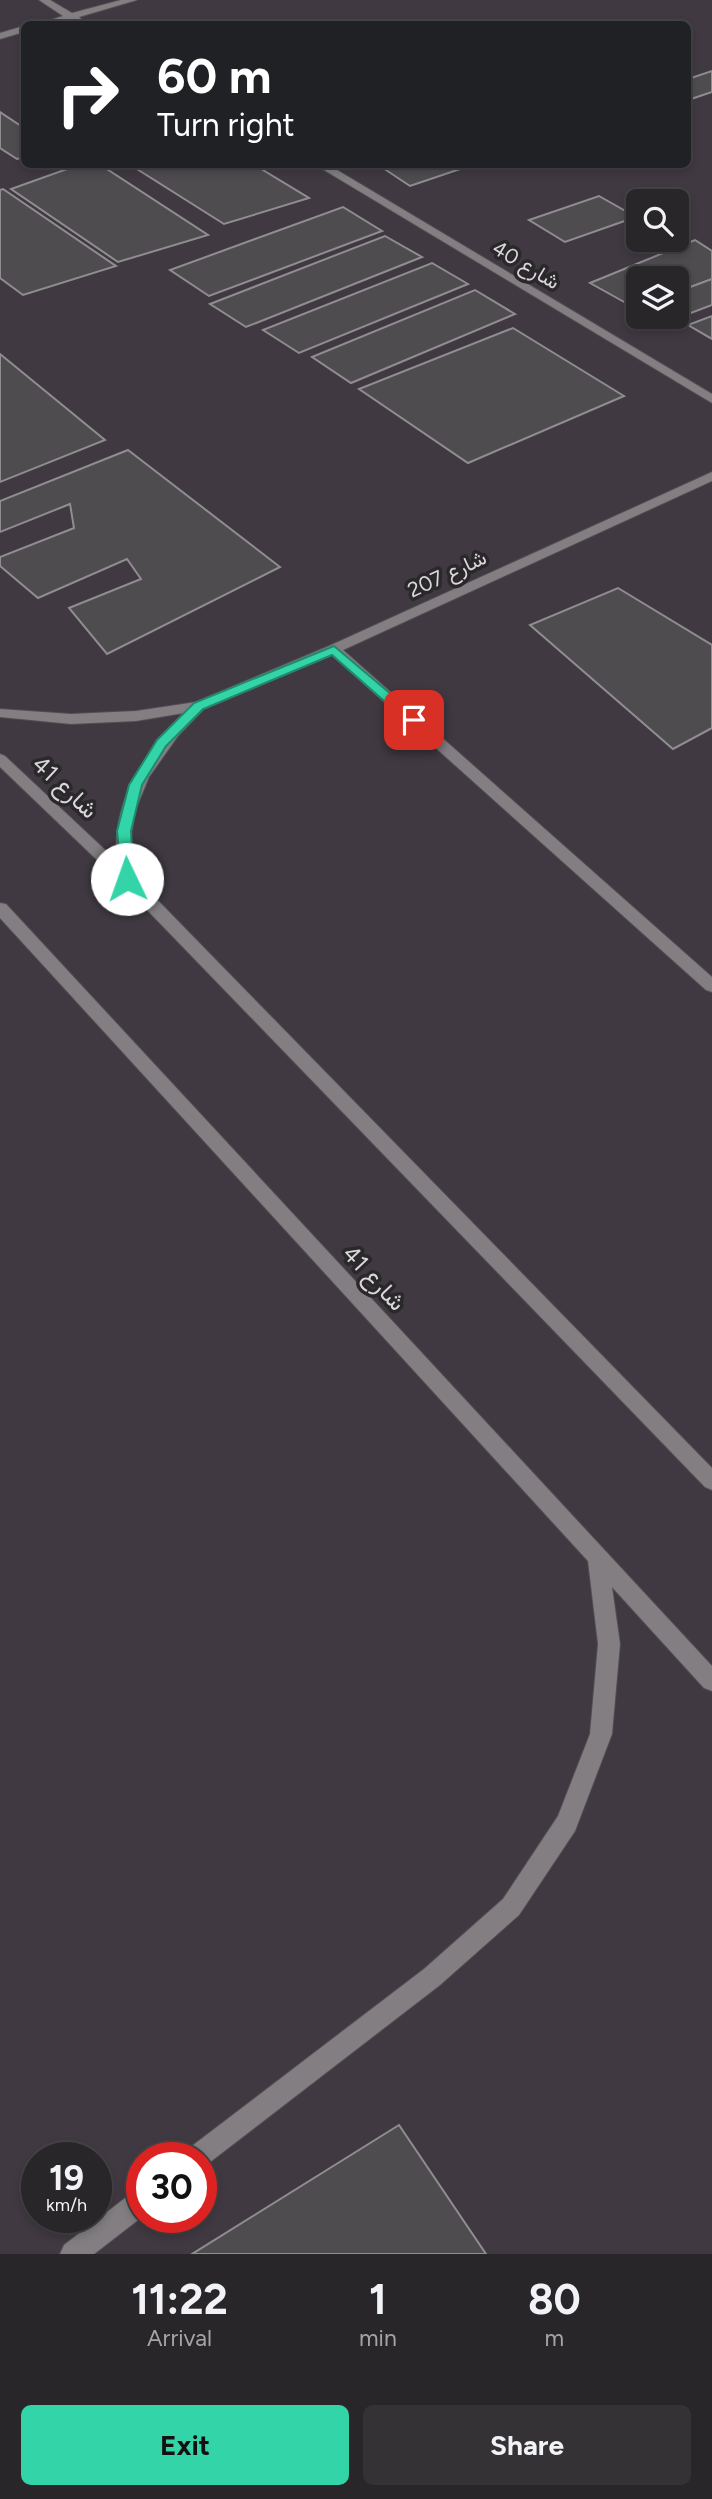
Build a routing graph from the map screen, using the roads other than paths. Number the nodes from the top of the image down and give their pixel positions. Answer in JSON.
{"nodes":[{"id":1,"x":44,"y":0,"type":"edge"},
{"id":2,"x":132,"y":0,"type":"edge"},
{"id":3,"x":71,"y":16,"type":"junction"},
{"id":4,"x":53,"y":21,"type":"edge"},
{"id":5,"x":80,"y":21,"type":"edge"},
{"id":6,"x":21,"y":30,"type":"edge"},
{"id":7,"x":0,"y":36,"type":"edge"},
{"id":8,"x":326,"y":168,"type":"edge"},
{"id":9,"x":712,"y":399,"type":"edge"},
{"id":10,"x":712,"y":476,"type":"edge"},
{"id":11,"x":334,"y":649,"type":"junction"},
{"id":12,"x":198,"y":706,"type":"junction"},
{"id":13,"x":0,"y":713,"type":"edge"},
{"id":14,"x":0,"y":760,"type":"edge"},
{"id":15,"x":127,"y":879,"type":"junction"},
{"id":16,"x":0,"y":908,"type":"edge"},
{"id":17,"x":712,"y":986,"type":"edge"},
{"id":18,"x":712,"y":1480,"type":"edge"},
{"id":19,"x":598,"y":1557,"type":"junction"},
{"id":20,"x":712,"y":1681,"type":"edge"},
{"id":21,"x":217,"y":2143,"type":"edge"},
{"id":22,"x":126,"y":2213,"type":"edge"},
{"id":23,"x":73,"y":2254,"type":"edge"}],
"edges":[{"from":1,"to":3,"type":"street"},
{"from":2,"to":3,"type":"street"},
{"from":3,"to":4,"type":"street"},
{"from":3,"to":5,"type":"street"},
{"from":6,"to":7,"type":"street"},
{"from":8,"to":9,"type":"street","name":"شارع 40"},
{"from":10,"to":11,"type":"street","name":"شارع 207"},
{"from":11,"to":12,"type":"street","name":"شارع 207"},
{"from":11,"to":17,"type":"street"},
{"from":12,"to":13,"type":"street","name":"شارع 207"},
{"from":12,"to":15,"type":"street","name":"شارع 207"},
{"from":14,"to":15,"type":"street","name":"شارع 41"},
{"from":15,"to":18,"type":"street","name":"شارع 41"},
{"from":16,"to":19,"type":"street","name":"شارع 41"},
{"from":19,"to":20,"type":"street","name":"شارع 41"},
{"from":19,"to":21,"type":"street"},
{"from":22,"to":23,"type":"street"}]}
